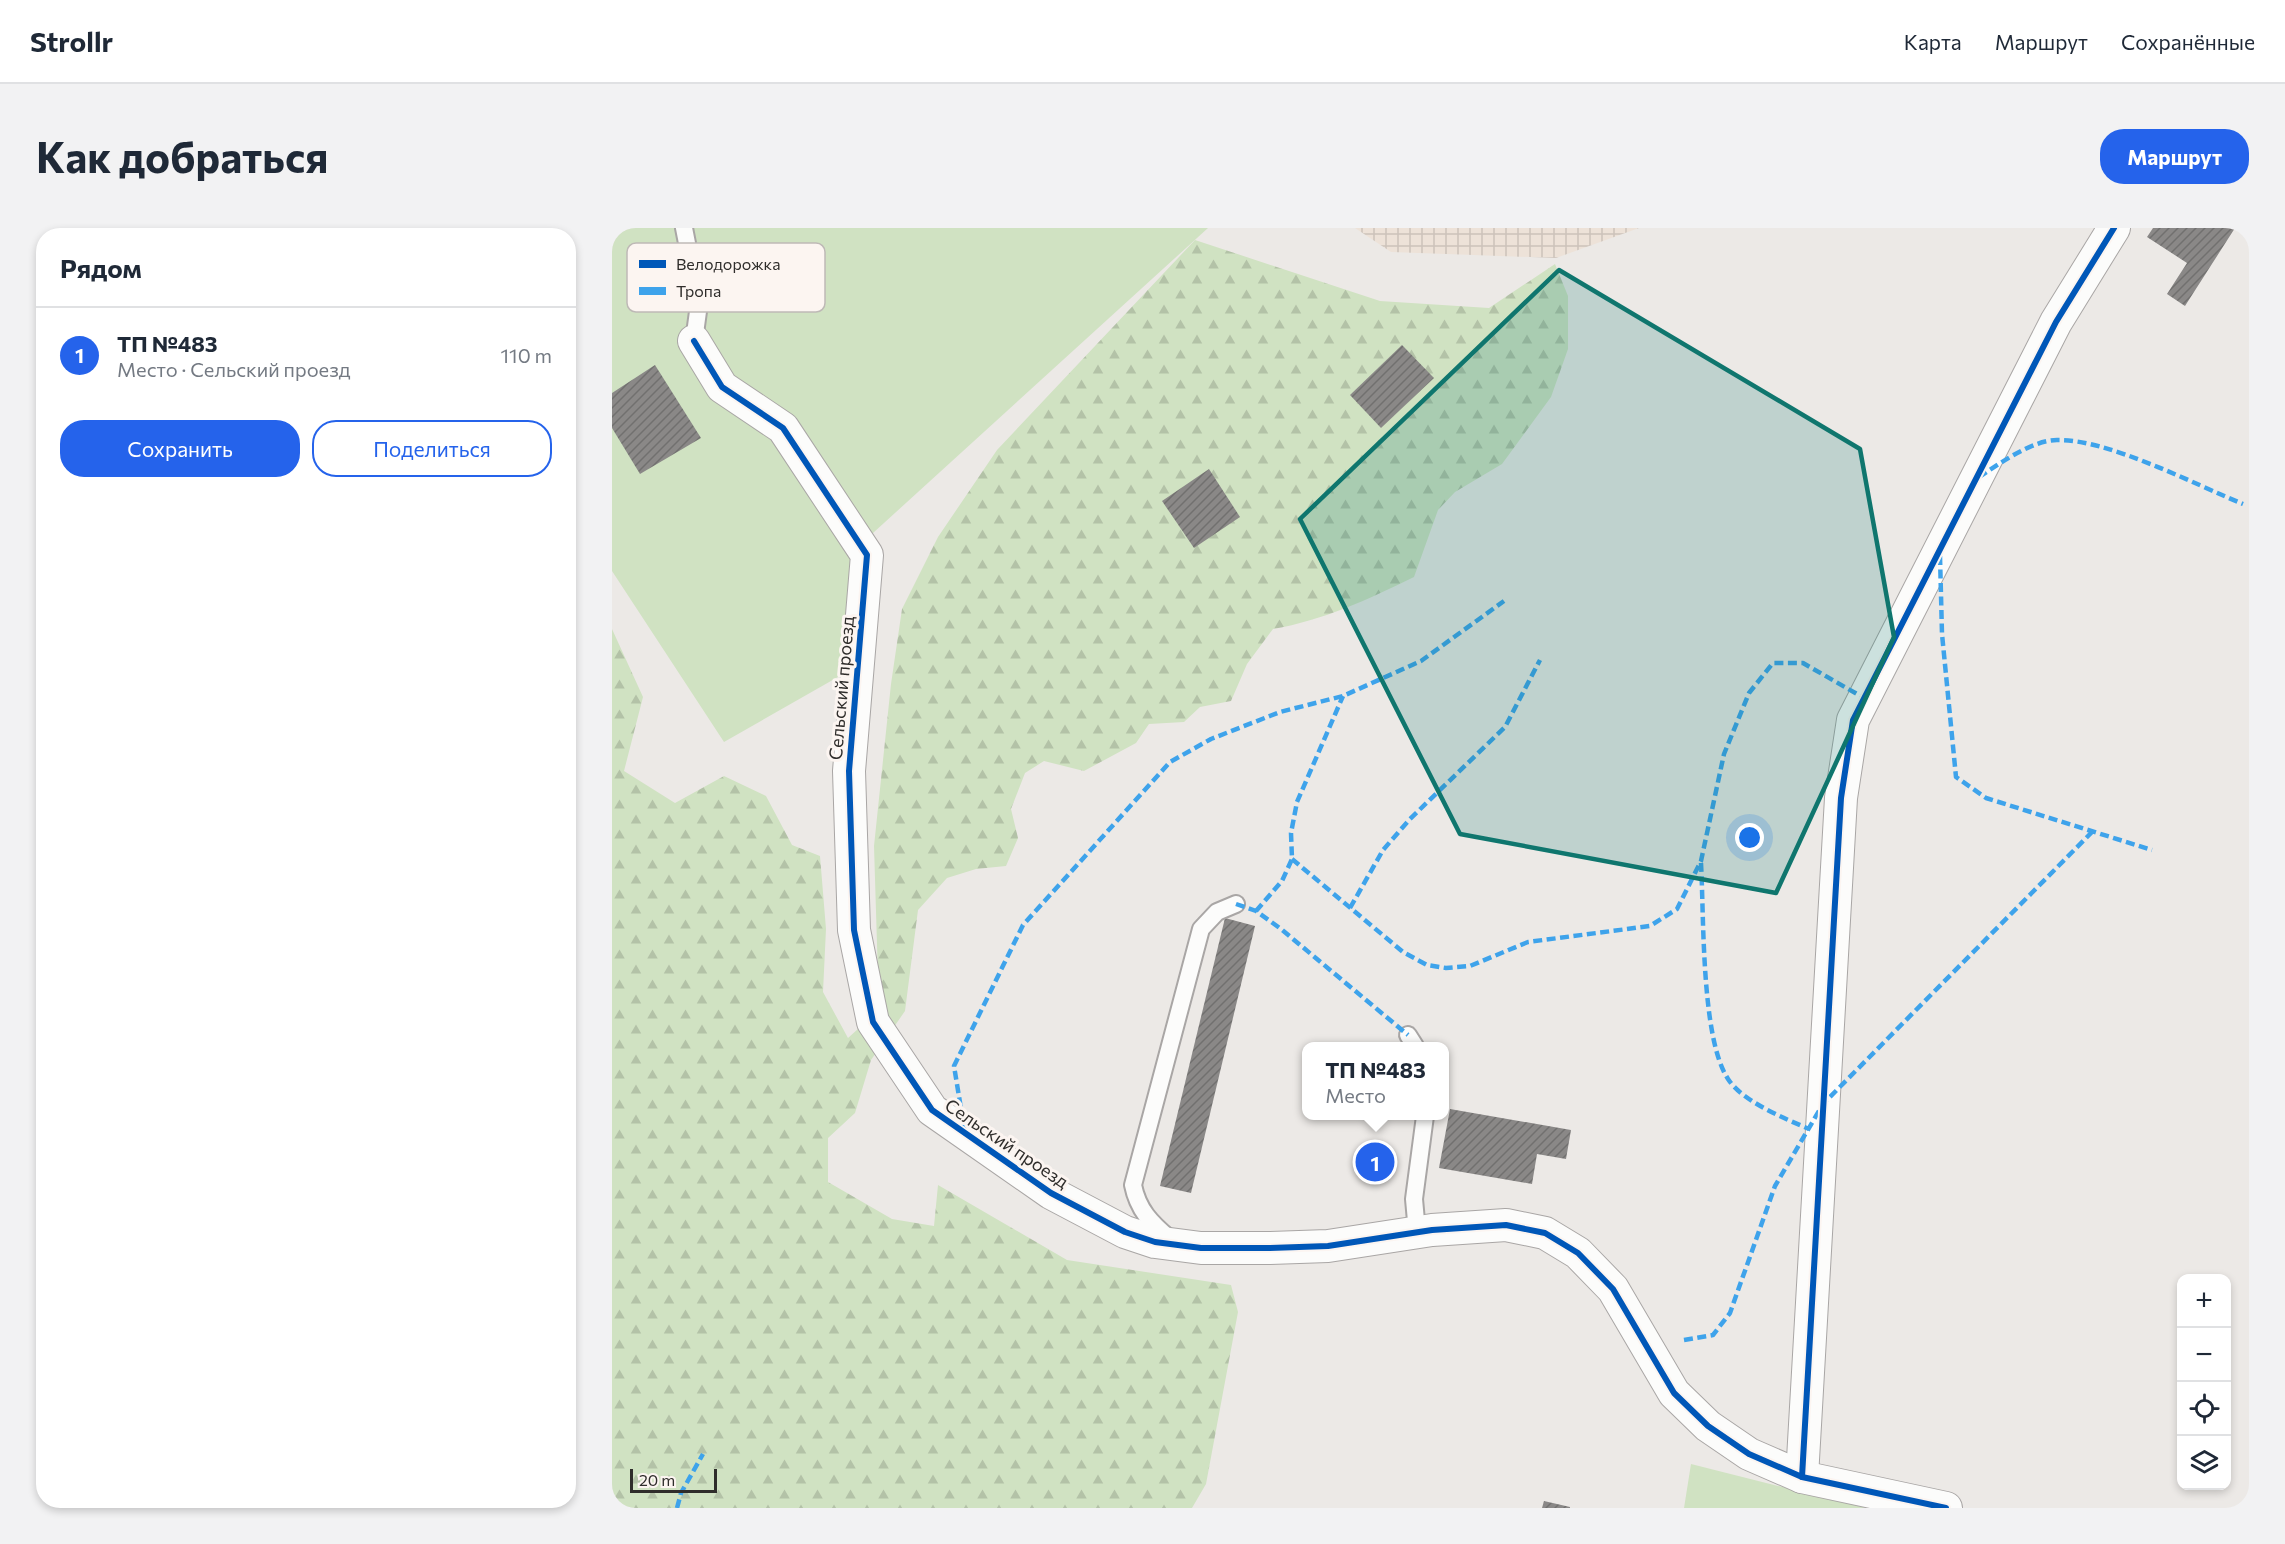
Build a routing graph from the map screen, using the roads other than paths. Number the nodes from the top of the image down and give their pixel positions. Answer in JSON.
{"nodes":[{"id":1,"x":684,"y":228,"type":"edge"},
{"id":2,"x":2114,"y":228,"type":"edge"},
{"id":3,"x":687,"y":243,"type":"edge"},
{"id":4,"x":698,"y":312,"type":"edge"},
{"id":5,"x":694,"y":341,"type":"joint"},
{"id":6,"x":1236,"y":904,"type":"dead end"},
{"id":7,"x":1424,"y":1120,"type":"edge"},
{"id":8,"x":1417,"y":1232,"type":"junction"},
{"id":9,"x":1177,"y":1245,"type":"junction"},
{"id":10,"x":1802,"y":1477,"type":"junction"},
{"id":11,"x":1946,"y":1508,"type":"edge"}],
"edges":[{"from":1,"to":3,"type":"lane"},
{"from":2,"to":10,"type":"street"},
{"from":4,"to":5,"type":"lane"},
{"from":5,"to":9,"type":"street","name":"Сельский проезд"},
{"from":6,"to":9,"type":"lane"},
{"from":7,"to":8,"type":"lane"},
{"from":8,"to":9,"type":"street","name":"Сельский проезд"},
{"from":8,"to":10,"type":"street","name":"Сельский проезд"},
{"from":10,"to":11,"type":"street","name":"Сельский проезд"}]}
